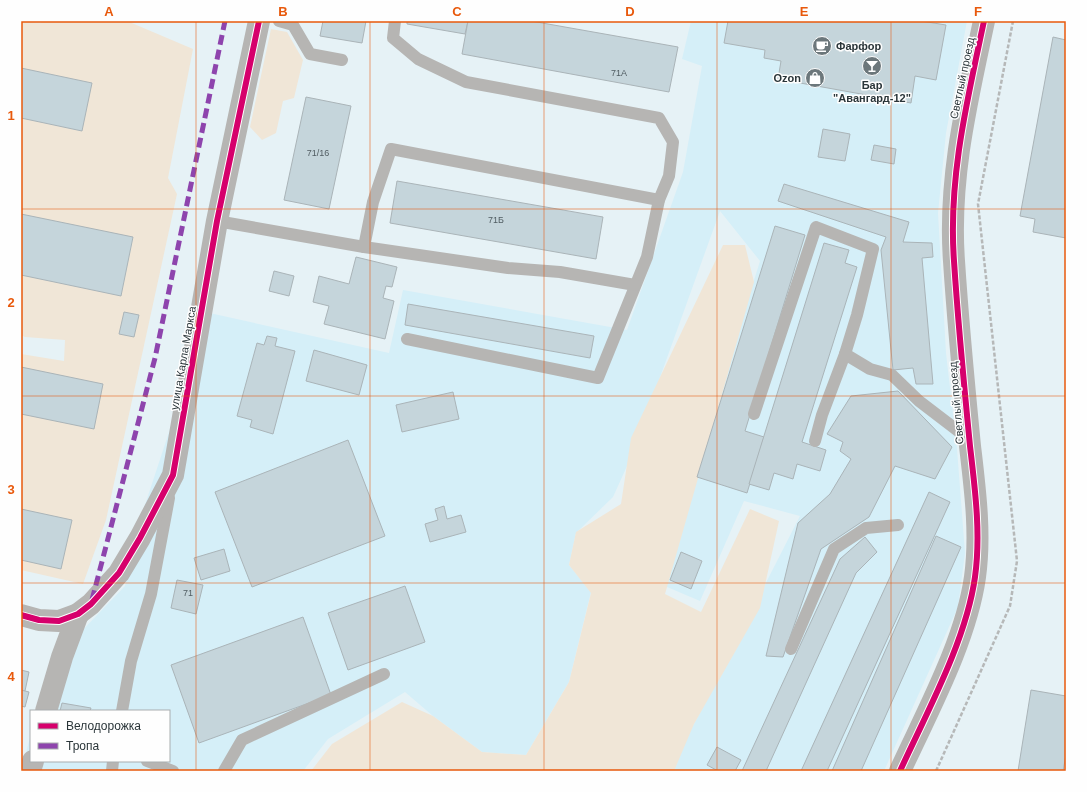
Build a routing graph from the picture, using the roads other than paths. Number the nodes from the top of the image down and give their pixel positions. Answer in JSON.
{"nodes":[{"id":1,"x":259,"y":21,"type":"edge"},
{"id":2,"x":279,"y":21,"type":"edge"},
{"id":3,"x":395,"y":21,"type":"edge"},
{"id":4,"x":984,"y":21,"type":"edge"},
{"id":5,"x":342,"y":60,"type":"dead end"},
{"id":6,"x":659,"y":200,"type":"junction"},
{"id":7,"x":217,"y":221,"type":"junction"},
{"id":8,"x":364,"y":247,"type":"junction"},
{"id":9,"x":635,"y":285,"type":"junction"},
{"id":10,"x":407,"y":339,"type":"dead end"},
{"id":11,"x":845,"y":354,"type":"junction"},
{"id":12,"x":754,"y":414,"type":"dead end"},
{"id":13,"x":970,"y":440,"type":"junction"},
{"id":14,"x":815,"y":441,"type":"dead end"},
{"id":15,"x":173,"y":475,"type":"junction"},
{"id":16,"x":898,"y":525,"type":"dead end"},
{"id":17,"x":78,"y":614,"type":"junction"},
{"id":18,"x":21,"y":615,"type":"edge"},
{"id":19,"x":791,"y":649,"type":"dead end"},
{"id":20,"x":384,"y":674,"type":"dead end"},
{"id":21,"x":46,"y":710,"type":"edge"},
{"id":22,"x":122,"y":710,"type":"edge"},
{"id":23,"x":150,"y":762,"type":"edge"},
{"id":24,"x":173,"y":771,"type":"edge"},
{"id":25,"x":224,"y":771,"type":"edge"},
{"id":26,"x":900,"y":771,"type":"edge"}],
"edges":[{"from":1,"to":7,"type":"street","name":"улица Карла Маркса"},
{"from":2,"to":5,"type":"lane"},
{"from":3,"to":6,"type":"lane"},
{"from":4,"to":13,"type":"street","name":"Светлый проезд"},
{"from":6,"to":8,"type":"lane"},
{"from":6,"to":9,"type":"lane"},
{"from":7,"to":8,"type":"lane"},
{"from":7,"to":15,"type":"street","name":"улица Карла Маркса"},
{"from":8,"to":9,"type":"lane"},
{"from":9,"to":10,"type":"lane"},
{"from":11,"to":12,"type":"lane"},
{"from":11,"to":13,"type":"lane"},
{"from":11,"to":14,"type":"lane"},
{"from":13,"to":26,"type":"street","name":"Светлый проезд"},
{"from":15,"to":17,"type":"street","name":"улица Карла Маркса"},
{"from":15,"to":22,"type":"lane"},
{"from":16,"to":19,"type":"lane"},
{"from":17,"to":18,"type":"street","name":"улица Карла Маркса"},
{"from":17,"to":21,"type":"street"},
{"from":20,"to":25,"type":"lane"},
{"from":23,"to":24,"type":"lane"}]}
